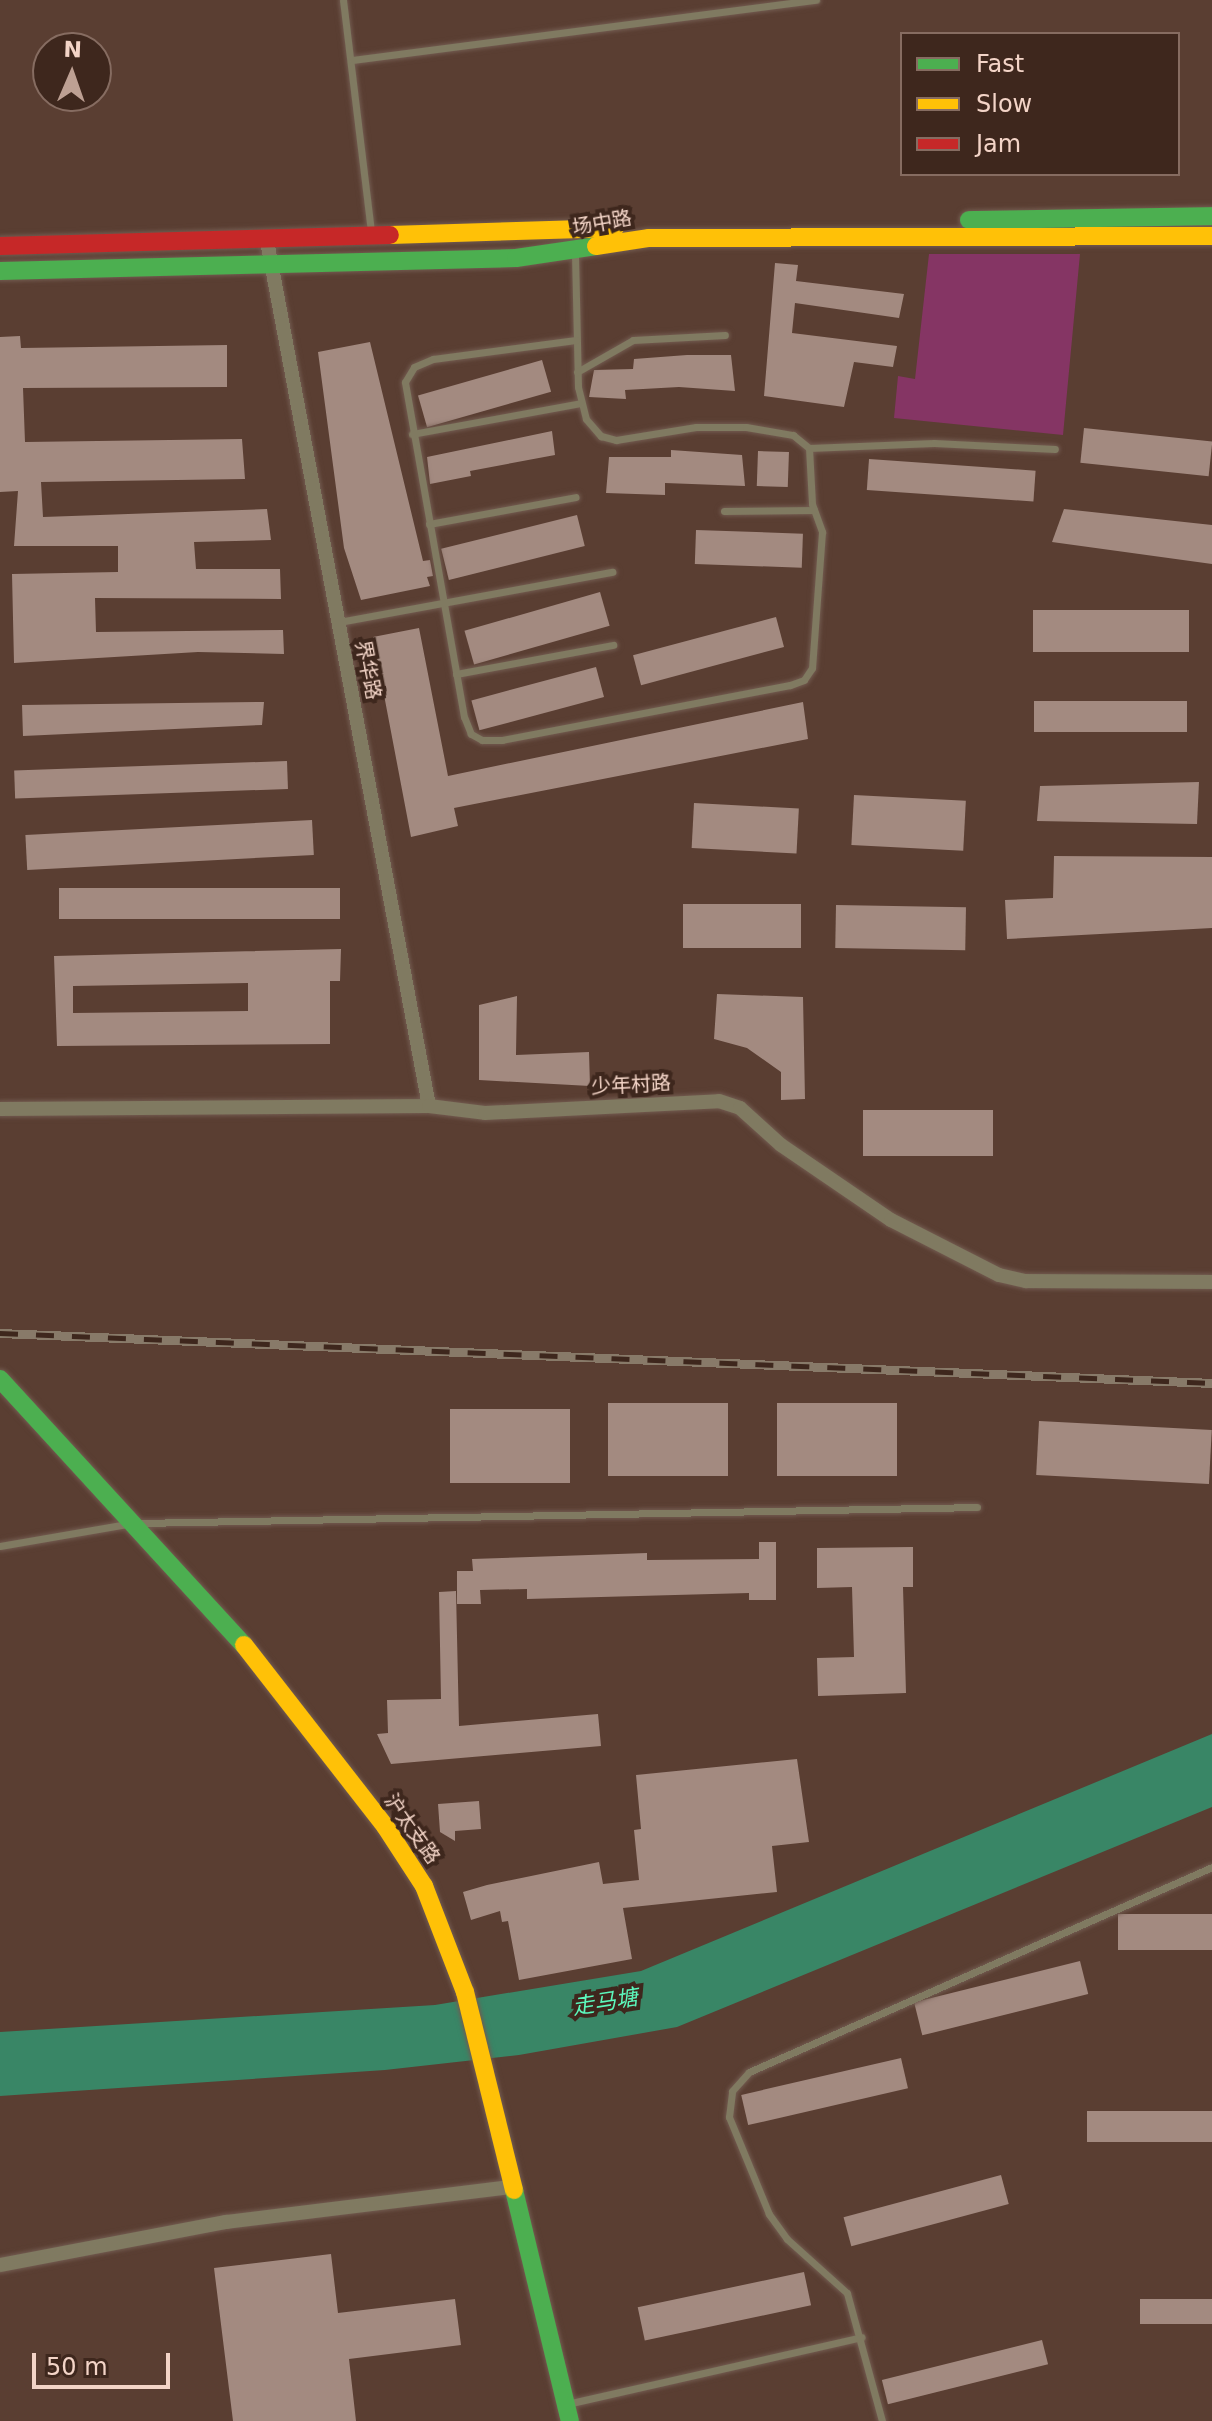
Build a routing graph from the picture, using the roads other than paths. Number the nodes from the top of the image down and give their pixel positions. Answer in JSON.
{"nodes":[{"id":1,"x":343,"y":0,"type":"edge"},
{"id":2,"x":816,"y":0,"type":"edge"},
{"id":3,"x":352,"y":60,"type":"junction"},
{"id":4,"x":1212,"y":216,"type":"edge"},
{"id":5,"x":1212,"y":236,"type":"edge"},
{"id":6,"x":372,"y":237,"type":"junction"},
{"id":7,"x":267,"y":241,"type":"junction"},
{"id":8,"x":575,"y":241,"type":"junction"},
{"id":9,"x":0,"y":246,"type":"edge"},
{"id":10,"x":272,"y":266,"type":"junction"},
{"id":11,"x":0,"y":271,"type":"edge"},
{"id":12,"x":725,"y":335,"type":"dead end"},
{"id":13,"x":576,"y":340,"type":"junction"},
{"id":14,"x":577,"y":372,"type":"junction"},
{"id":15,"x":581,"y":403,"type":"junction"},
{"id":16,"x":412,"y":434,"type":"junction"},
{"id":17,"x":809,"y":448,"type":"junction"},
{"id":18,"x":1055,"y":449,"type":"dead end"},
{"id":19,"x":576,"y":497,"type":"dead end"},
{"id":20,"x":814,"y":510,"type":"junction"},
{"id":21,"x":724,"y":511,"type":"dead end"},
{"id":22,"x":429,"y":524,"type":"junction"},
{"id":23,"x":612,"y":572,"type":"dead end"},
{"id":24,"x":443,"y":603,"type":"junction"},
{"id":25,"x":339,"y":622,"type":"junction"},
{"id":26,"x":613,"y":645,"type":"dead end"},
{"id":27,"x":456,"y":674,"type":"junction"},
{"id":28,"x":429,"y":1106,"type":"junction"},
{"id":29,"x":0,"y":1109,"type":"edge"},
{"id":30,"x":1212,"y":1282,"type":"edge"},
{"id":31,"x":0,"y":1379,"type":"edge"},
{"id":32,"x":977,"y":1507,"type":"dead end"},
{"id":33,"x":134,"y":1523,"type":"junction"},
{"id":34,"x":0,"y":1546,"type":"edge"},
{"id":35,"x":1212,"y":1867,"type":"edge"},
{"id":36,"x":512,"y":2187,"type":"junction"},
{"id":37,"x":0,"y":2265,"type":"edge"},
{"id":38,"x":861,"y":2337,"type":"junction"},
{"id":39,"x":567,"y":2412,"type":"edge"},
{"id":40,"x":882,"y":2421,"type":"edge"}],
"edges":[{"from":1,"to":3,"type":"lane"},
{"from":2,"to":3,"type":"lane"},
{"from":3,"to":6,"type":"lane"},
{"from":4,"to":8,"type":"main road","name":"场中路"},
{"from":5,"to":8,"type":"main road","name":"场中路"},
{"from":6,"to":7,"type":"main road","name":"场中路"},
{"from":6,"to":8,"type":"main road","name":"场中路"},
{"from":7,"to":9,"type":"main road","name":"场中路"},
{"from":7,"to":10,"type":"street","name":"界华路"},
{"from":8,"to":10,"type":"main road","name":"场中路"},
{"from":8,"to":13,"type":"lane"},
{"from":10,"to":11,"type":"main road","name":"场中路"},
{"from":10,"to":25,"type":"street","name":"界华路"},
{"from":12,"to":14,"type":"lane"},
{"from":13,"to":14,"type":"lane"},
{"from":13,"to":16,"type":"lane"},
{"from":14,"to":15,"type":"lane"},
{"from":15,"to":16,"type":"lane"},
{"from":15,"to":17,"type":"lane"},
{"from":16,"to":22,"type":"lane"},
{"from":17,"to":18,"type":"lane"},
{"from":17,"to":20,"type":"lane"},
{"from":19,"to":22,"type":"lane"},
{"from":20,"to":21,"type":"lane"},
{"from":20,"to":27,"type":"lane"},
{"from":22,"to":24,"type":"lane"},
{"from":23,"to":24,"type":"lane"},
{"from":24,"to":25,"type":"lane"},
{"from":24,"to":27,"type":"lane"},
{"from":25,"to":28,"type":"street","name":"界华路"},
{"from":26,"to":27,"type":"lane"},
{"from":28,"to":29,"type":"street","name":"少年村路"},
{"from":28,"to":30,"type":"street","name":"少年村路"},
{"from":31,"to":33,"type":"main road","name":"沪太支路"},
{"from":32,"to":33,"type":"lane"},
{"from":33,"to":34,"type":"lane"},
{"from":33,"to":36,"type":"main road","name":"沪太支路"},
{"from":35,"to":38,"type":"lane"},
{"from":36,"to":37,"type":"street"},
{"from":36,"to":39,"type":"main road","name":"沪太支路"},
{"from":38,"to":39,"type":"lane"},
{"from":38,"to":40,"type":"lane"}]}
